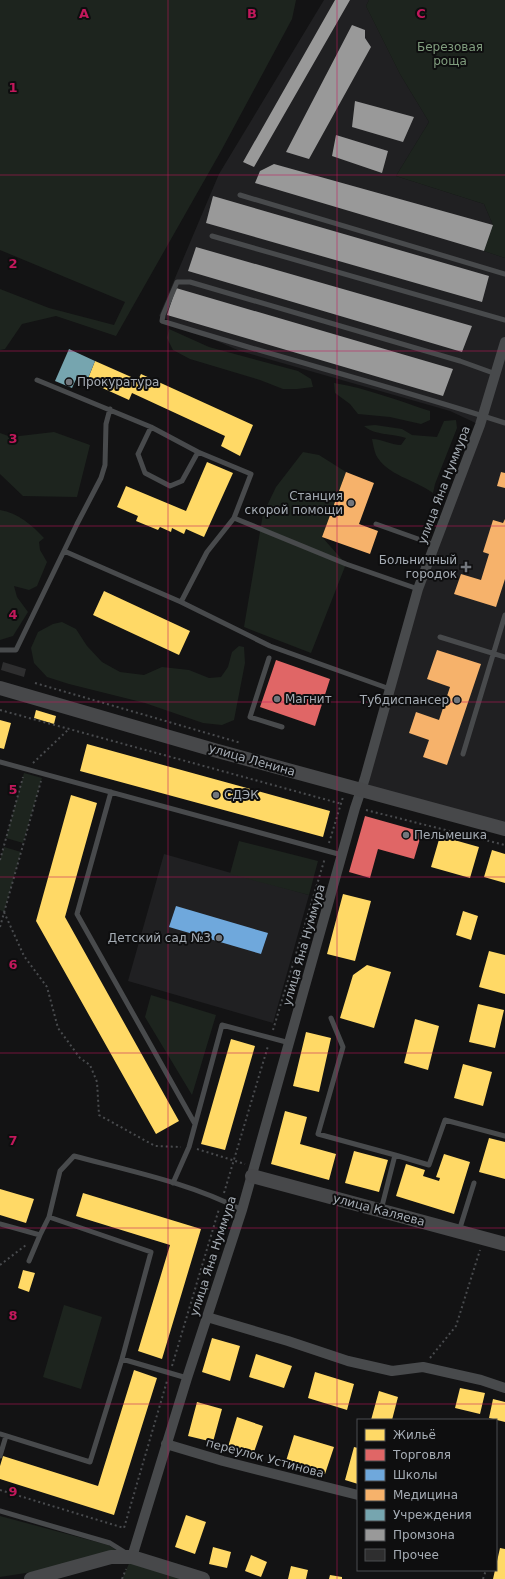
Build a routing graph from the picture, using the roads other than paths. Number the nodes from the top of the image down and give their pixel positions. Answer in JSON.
{"nodes":[{"id":1,"x":240,"y":195,"type":"dead end"},
{"id":2,"x":212,"y":236,"type":"dead end"},
{"id":3,"x":505,"y":274,"type":"edge"},
{"id":4,"x":505,"y":320,"type":"edge"},
{"id":5,"x":505,"y":342,"type":"edge"},
{"id":6,"x":496,"y":374,"type":"junction"},
{"id":7,"x":37,"y":380,"type":"dead end"},
{"id":8,"x":110,"y":409,"type":"junction"},
{"id":9,"x":483,"y":416,"type":"junction"},
{"id":10,"x":505,"y":423,"type":"edge"},
{"id":11,"x":151,"y":427,"type":"junction"},
{"id":12,"x":198,"y":452,"type":"junction"},
{"id":13,"x":234,"y":518,"type":"junction"},
{"id":14,"x":376,"y":524,"type":"dead end"},
{"id":15,"x":435,"y":545,"type":"junction"},
{"id":16,"x":64,"y":551,"type":"junction"},
{"id":17,"x":418,"y":589,"type":"junction"},
{"id":18,"x":180,"y":602,"type":"junction"},
{"id":19,"x":505,"y":615,"type":"edge"},
{"id":20,"x":440,"y":637,"type":"dead end"},
{"id":21,"x":0,"y":650,"type":"edge"},
{"id":22,"x":493,"y":653,"type":"junction"},
{"id":23,"x":505,"y":657,"type":"edge"},
{"id":24,"x":270,"y":658,"type":"dead end"},
{"id":25,"x":0,"y":688,"type":"edge"},
{"id":26,"x":390,"y":689,"type":"junction"},
{"id":27,"x":282,"y":727,"type":"dead end"},
{"id":28,"x":463,"y":754,"type":"dead end"},
{"id":29,"x":0,"y":762,"type":"edge"},
{"id":30,"x":361,"y":790,"type":"junction"},
{"id":31,"x":111,"y":792,"type":"junction"},
{"id":32,"x":505,"y":829,"type":"edge"},
{"id":33,"x":342,"y":856,"type":"junction"},
{"id":34,"x":331,"y":1018,"type":"dead end"},
{"id":35,"x":290,"y":1044,"type":"junction"},
{"id":36,"x":195,"y":1124,"type":"junction"},
{"id":37,"x":505,"y":1136,"type":"edge"},
{"id":38,"x":395,"y":1155,"type":"junction"},
{"id":39,"x":253,"y":1172,"type":"junction"},
{"id":40,"x":173,"y":1183,"type":"junction"},
{"id":41,"x":474,"y":1184,"type":"dead end"},
{"id":42,"x":242,"y":1210,"type":"junction"},
{"id":43,"x":381,"y":1211,"type":"junction"},
{"id":44,"x":49,"y":1217,"type":"junction"},
{"id":45,"x":0,"y":1224,"type":"edge"},
{"id":46,"x":459,"y":1232,"type":"junction"},
{"id":47,"x":40,"y":1235,"type":"junction"},
{"id":48,"x":505,"y":1244,"type":"edge"},
{"id":49,"x":29,"y":1261,"type":"dead end"},
{"id":50,"x":207,"y":1317,"type":"junction"},
{"id":51,"x":122,"y":1359,"type":"junction"},
{"id":52,"x":187,"y":1378,"type":"junction"},
{"id":53,"x":505,"y":1388,"type":"edge"},
{"id":54,"x":3,"y":1435,"type":"edge"},
{"id":55,"x":166,"y":1444,"type":"junction"},
{"id":56,"x":0,"y":1456,"type":"edge"},
{"id":57,"x":357,"y":1495,"type":"edge"},
{"id":58,"x":0,"y":1511,"type":"edge"},
{"id":59,"x":132,"y":1557,"type":"junction"},
{"id":60,"x":31,"y":1579,"type":"edge"},
{"id":61,"x":203,"y":1579,"type":"edge"}],
"edges":[{"from":1,"to":3,"type":"lane"},
{"from":2,"to":4,"type":"lane"},
{"from":5,"to":6,"type":"street","name":"улица Яна Нуммура"},
{"from":6,"to":9,"type":"street","name":"улица Яна Нуммура"},
{"from":6,"to":9,"type":"lane"},
{"from":7,"to":8,"type":"lane"},
{"from":8,"to":11,"type":"lane"},
{"from":8,"to":16,"type":"lane"},
{"from":9,"to":10,"type":"lane"},
{"from":9,"to":15,"type":"street","name":"улица Яна Нуммура"},
{"from":11,"to":12,"type":"lane"},
{"from":11,"to":12,"type":"lane"},
{"from":12,"to":13,"type":"lane"},
{"from":13,"to":17,"type":"lane"},
{"from":13,"to":18,"type":"lane"},
{"from":14,"to":15,"type":"lane"},
{"from":15,"to":17,"type":"street","name":"улица Яна Нуммура"},
{"from":16,"to":18,"type":"lane"},
{"from":16,"to":21,"type":"lane"},
{"from":17,"to":26,"type":"street","name":"улица Яна Нуммура"},
{"from":18,"to":26,"type":"lane"},
{"from":19,"to":22,"type":"lane"},
{"from":20,"to":22,"type":"lane"},
{"from":22,"to":23,"type":"lane"},
{"from":22,"to":28,"type":"lane"},
{"from":24,"to":27,"type":"lane"},
{"from":25,"to":30,"type":"main road","name":"улица Ленина"},
{"from":26,"to":30,"type":"street","name":"улица Яна Нуммура"},
{"from":29,"to":31,"type":"lane"},
{"from":30,"to":32,"type":"main road","name":"улица Ленина"},
{"from":30,"to":33,"type":"street","name":"улица Яна Нуммура"},
{"from":31,"to":33,"type":"lane"},
{"from":31,"to":36,"type":"lane"},
{"from":33,"to":35,"type":"street","name":"улица Яна Нуммура"},
{"from":34,"to":38,"type":"lane"},
{"from":35,"to":36,"type":"lane"},
{"from":35,"to":39,"type":"street","name":"улица Яна Нуммура"},
{"from":36,"to":40,"type":"lane"},
{"from":37,"to":38,"type":"lane"},
{"from":38,"to":43,"type":"lane"},
{"from":39,"to":42,"type":"street","name":"улица Яна Нуммура"},
{"from":39,"to":43,"type":"main road","name":"улица Каляева"},
{"from":40,"to":42,"type":"lane"},
{"from":40,"to":44,"type":"lane"},
{"from":41,"to":46,"type":"lane"},
{"from":42,"to":50,"type":"street","name":"улица Яна Нуммура"},
{"from":43,"to":46,"type":"main road","name":"улица Каляева"},
{"from":44,"to":47,"type":"lane"},
{"from":44,"to":51,"type":"lane"},
{"from":45,"to":47,"type":"lane"},
{"from":46,"to":48,"type":"main road","name":"улица Каляева"},
{"from":47,"to":49,"type":"lane"},
{"from":50,"to":52,"type":"street","name":"улица Яна Нуммура"},
{"from":50,"to":53,"type":"street"},
{"from":51,"to":52,"type":"lane"},
{"from":51,"to":54,"type":"lane"},
{"from":52,"to":55,"type":"street","name":"улица Яна Нуммура"},
{"from":54,"to":56,"type":"lane"},
{"from":55,"to":57,"type":"street","name":"переулок Устинова"},
{"from":55,"to":59,"type":"street","name":"улица Яна Нуммура"},
{"from":58,"to":59,"type":"lane"},
{"from":59,"to":60,"type":"main road"},
{"from":59,"to":61,"type":"main road"}]}
